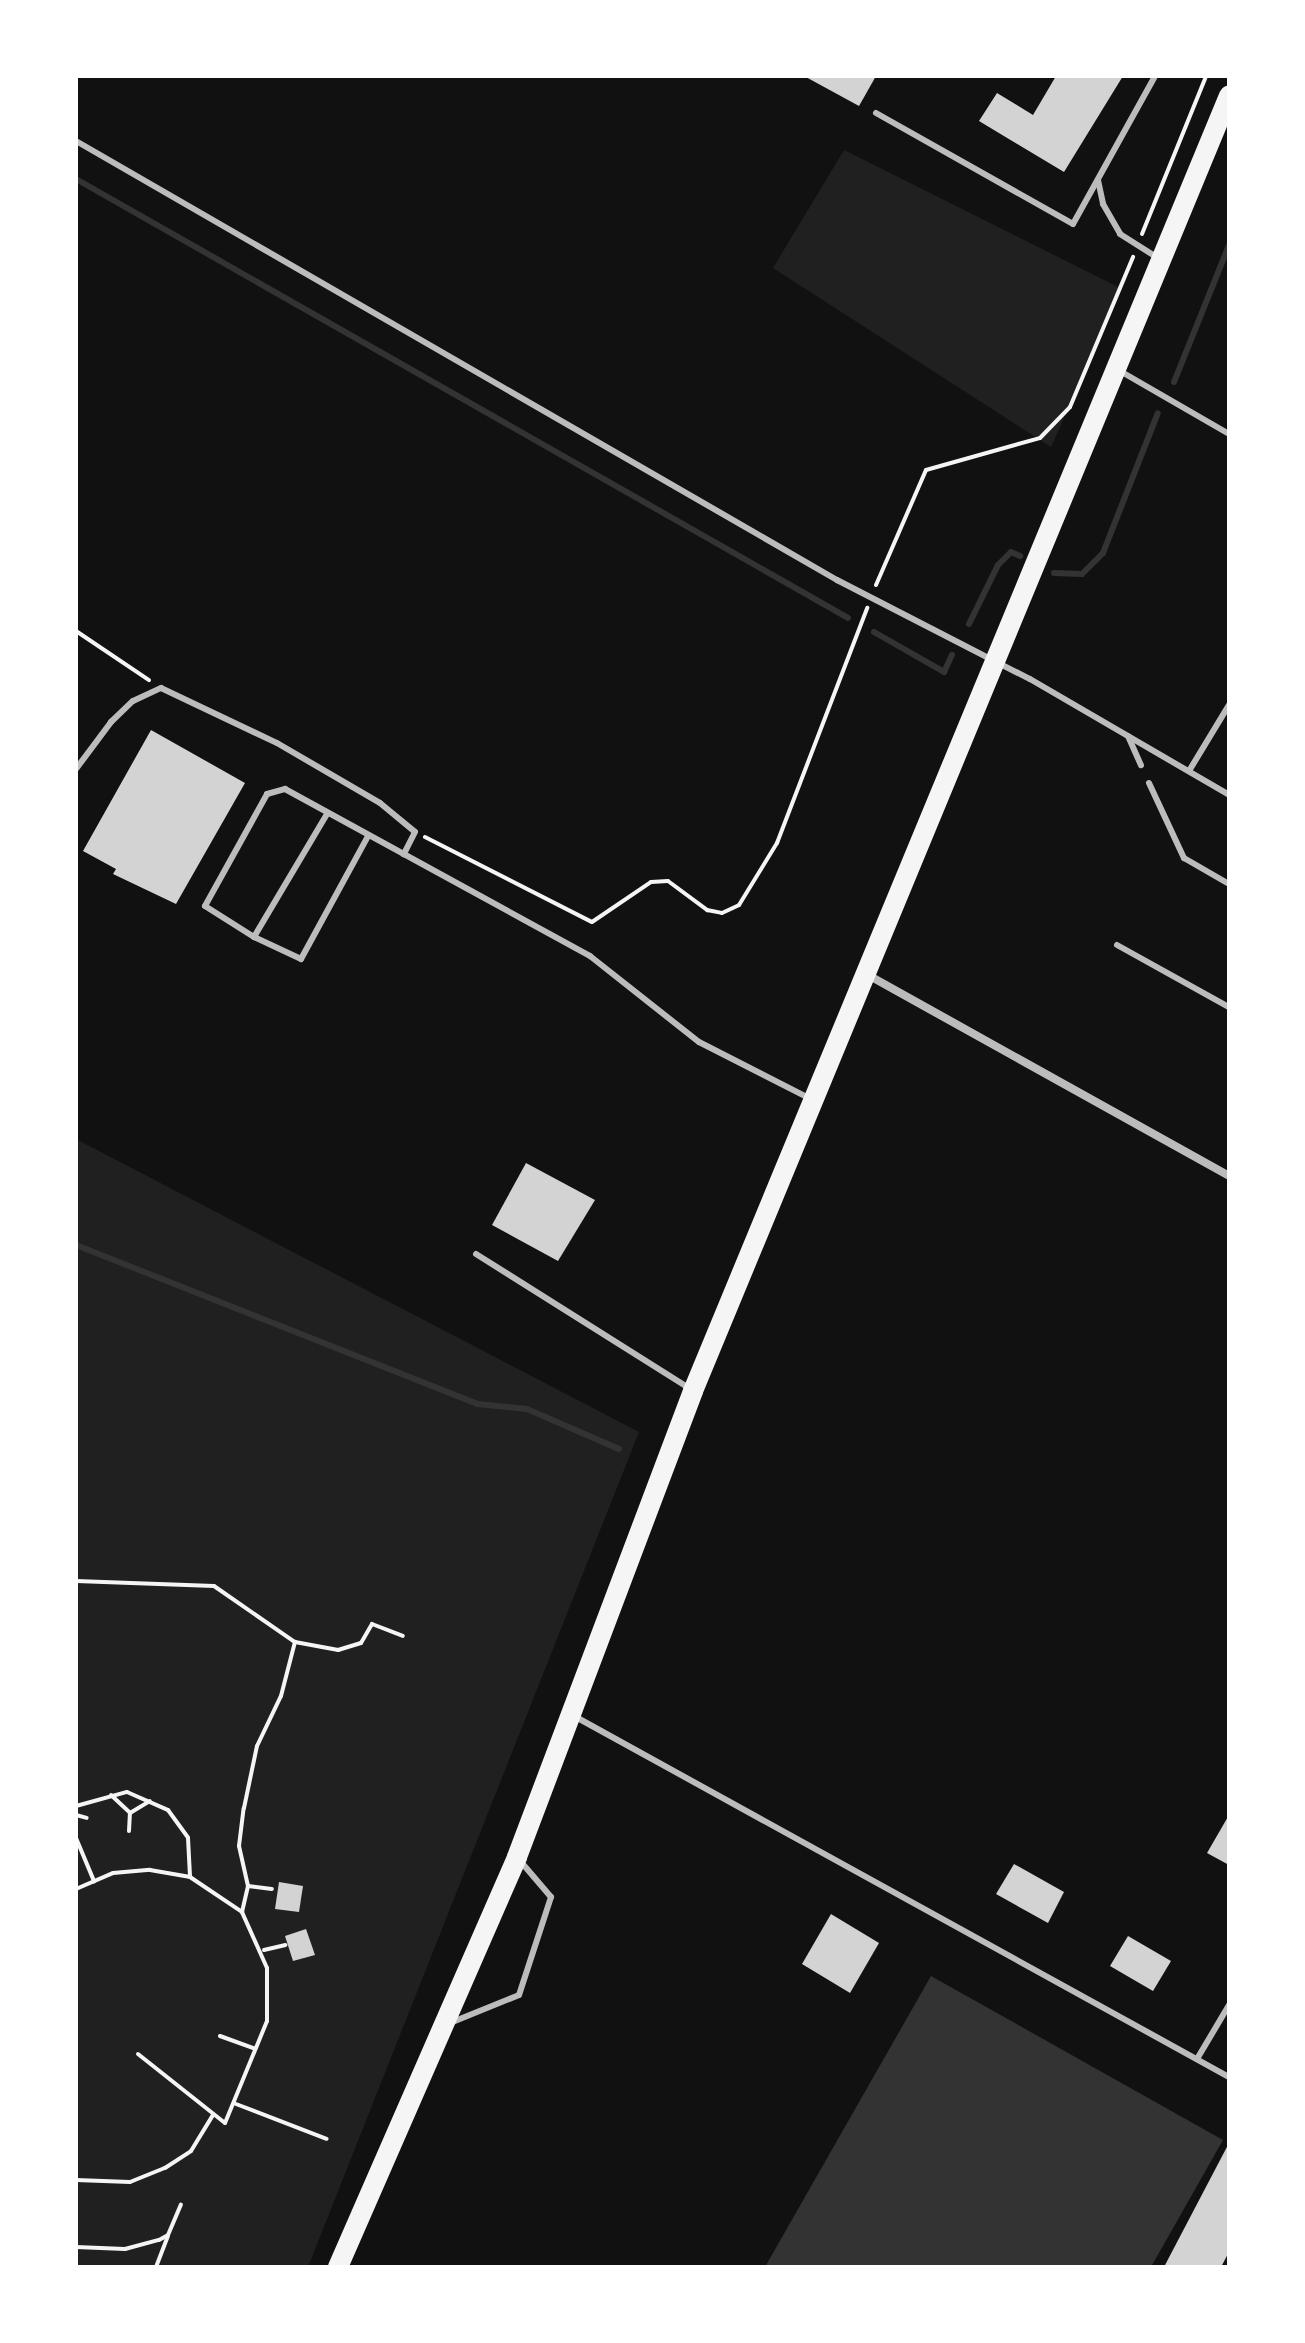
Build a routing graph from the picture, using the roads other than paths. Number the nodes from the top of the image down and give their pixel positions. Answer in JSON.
{"nodes":[{"id":1,"x":1155,"y":76,"type":"edge"},
{"id":2,"x":1229,"y":96,"type":"edge"},
{"id":3,"x":876,"y":113,"type":"dead end"},
{"id":4,"x":76,"y":141,"type":"edge"},
{"id":5,"x":1098,"y":180,"type":"junction"},
{"id":6,"x":1161,"y":260,"type":"junction"},
{"id":7,"x":1117,"y":369,"type":"junction"},
{"id":8,"x":1229,"y":434,"type":"edge"},
{"id":9,"x":995,"y":665,"type":"junction"},
{"id":10,"x":1229,"y":705,"type":"edge"},
{"id":11,"x":1128,"y":736,"type":"junction"},
{"id":12,"x":1141,"y":765,"type":"dead end"},
{"id":13,"x":76,"y":769,"type":"edge"},
{"id":14,"x":1189,"y":771,"type":"junction"},
{"id":15,"x":1149,"y":783,"type":"dead end"},
{"id":16,"x":1229,"y":795,"type":"edge"},
{"id":17,"x":327,"y":814,"type":"junction"},
{"id":18,"x":368,"y":836,"type":"junction"},
{"id":19,"x":404,"y":854,"type":"junction"},
{"id":20,"x":1229,"y":884,"type":"edge"},
{"id":21,"x":254,"y":937,"type":"junction"},
{"id":22,"x":1117,"y":945,"type":"dead end"},
{"id":23,"x":868,"y":975,"type":"junction"},
{"id":24,"x":1229,"y":1007,"type":"edge"},
{"id":25,"x":816,"y":1101,"type":"junction"},
{"id":26,"x":1229,"y":1176,"type":"edge"},
{"id":27,"x":476,"y":1254,"type":"dead end"},
{"id":28,"x":693,"y":1391,"type":"junction"},
{"id":29,"x":574,"y":1716,"type":"junction"},
{"id":30,"x":517,"y":1857,"type":"junction"},
{"id":31,"x":1229,"y":2005,"type":"edge"},
{"id":32,"x":443,"y":2026,"type":"junction"},
{"id":33,"x":1197,"y":2059,"type":"junction"},
{"id":34,"x":1229,"y":2077,"type":"edge"},
{"id":35,"x":338,"y":2267,"type":"edge"}],
"edges":[{"from":1,"to":5,"type":"lane"},
{"from":2,"to":6,"type":"main road"},
{"from":3,"to":5,"type":"lane"},
{"from":4,"to":9,"type":"lane"},
{"from":5,"to":6,"type":"lane"},
{"from":6,"to":7,"type":"main road"},
{"from":7,"to":8,"type":"lane"},
{"from":7,"to":9,"type":"main road"},
{"from":9,"to":11,"type":"lane"},
{"from":9,"to":23,"type":"main road"},
{"from":10,"to":14,"type":"lane"},
{"from":11,"to":12,"type":"lane"},
{"from":11,"to":14,"type":"lane"},
{"from":13,"to":19,"type":"lane"},
{"from":14,"to":16,"type":"lane"},
{"from":15,"to":20,"type":"lane"},
{"from":17,"to":18,"type":"lane"},
{"from":17,"to":21,"type":"lane"},
{"from":17,"to":21,"type":"lane"},
{"from":18,"to":19,"type":"lane"},
{"from":18,"to":21,"type":"lane"},
{"from":19,"to":25,"type":"lane"},
{"from":22,"to":24,"type":"lane"},
{"from":23,"to":25,"type":"main road"},
{"from":23,"to":26,"type":"street"},
{"from":25,"to":28,"type":"main road"},
{"from":27,"to":28,"type":"lane"},
{"from":28,"to":29,"type":"main road"},
{"from":29,"to":30,"type":"main road"},
{"from":29,"to":33,"type":"lane"},
{"from":30,"to":32,"type":"main road"},
{"from":30,"to":32,"type":"lane"},
{"from":31,"to":33,"type":"lane"},
{"from":32,"to":35,"type":"main road"},
{"from":33,"to":34,"type":"lane"}]}
